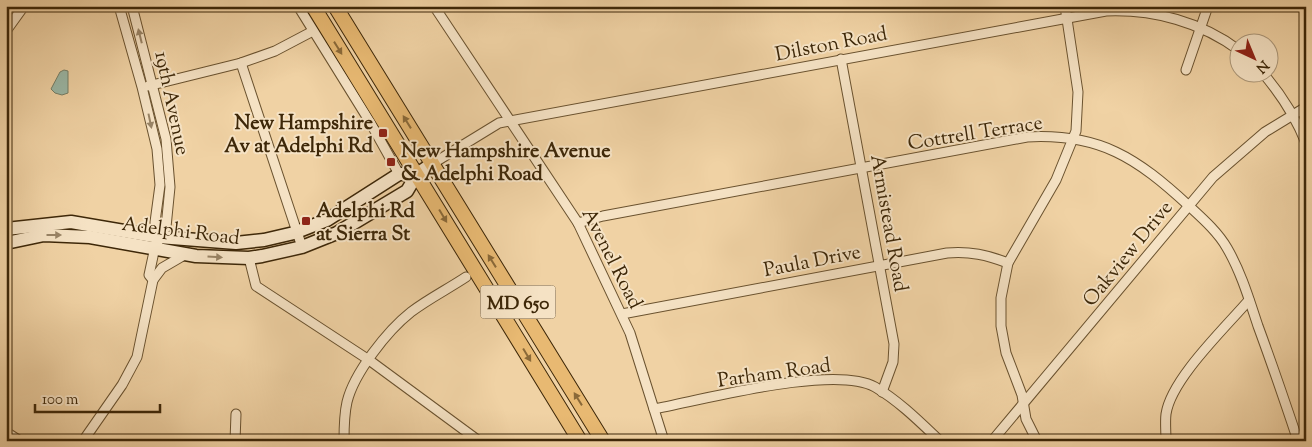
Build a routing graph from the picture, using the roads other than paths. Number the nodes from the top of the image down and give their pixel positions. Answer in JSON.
{"nodes":[{"id":1,"x":24,"y":6,"type":"edge"},
{"id":2,"x":119,"y":6,"type":"edge"},
{"id":3,"x":132,"y":6,"type":"edge"},
{"id":4,"x":298,"y":6,"type":"edge"},
{"id":5,"x":313,"y":6,"type":"edge"},
{"id":6,"x":335,"y":6,"type":"edge"},
{"id":7,"x":434,"y":6,"type":"edge"},
{"id":8,"x":1065,"y":6,"type":"edge"},
{"id":9,"x":1208,"y":6,"type":"edge"},
{"id":10,"x":1067,"y":17,"type":"junction"},
{"id":11,"x":1200,"y":28,"type":"junction"},
{"id":12,"x":6,"y":31,"type":"edge"},
{"id":13,"x":313,"y":31,"type":"junction"},
{"id":14,"x":1230,"y":43,"type":"edge"},
{"id":15,"x":841,"y":59,"type":"junction"},
{"id":16,"x":241,"y":63,"type":"junction"},
{"id":17,"x":1186,"y":70,"type":"dead end"},
{"id":18,"x":1269,"y":82,"type":"edge"},
{"id":19,"x":153,"y":85,"type":"junction"},
{"id":20,"x":142,"y":88,"type":"junction"},
{"id":21,"x":1306,"y":107,"type":"edge"},
{"id":22,"x":1292,"y":115,"type":"junction"},
{"id":23,"x":511,"y":121,"type":"junction"},
{"id":24,"x":1073,"y":138,"type":"junction"},
{"id":25,"x":1306,"y":143,"type":"edge"},
{"id":26,"x":432,"y":164,"type":"junction"},
{"id":27,"x":862,"y":168,"type":"junction"},
{"id":28,"x":399,"y":174,"type":"junction"},
{"id":29,"x":417,"y":174,"type":"junction"},
{"id":30,"x":160,"y":187,"type":"junction"},
{"id":31,"x":170,"y":187,"type":"junction"},
{"id":32,"x":1188,"y":206,"type":"junction"},
{"id":33,"x":578,"y":223,"type":"junction"},
{"id":34,"x":6,"y":229,"type":"edge"},
{"id":35,"x":296,"y":232,"type":"junction"},
{"id":36,"x":157,"y":242,"type":"junction"},
{"id":37,"x":6,"y":243,"type":"edge"},
{"id":38,"x":302,"y":247,"type":"junction"},
{"id":39,"x":186,"y":254,"type":"junction"},
{"id":40,"x":248,"y":258,"type":"junction"},
{"id":41,"x":1008,"y":263,"type":"junction"},
{"id":42,"x":880,"y":265,"type":"junction"},
{"id":43,"x":466,"y":277,"type":"dead end"},
{"id":44,"x":153,"y":280,"type":"junction"},
{"id":45,"x":1249,"y":300,"type":"junction"},
{"id":46,"x":622,"y":314,"type":"junction"},
{"id":47,"x":369,"y":360,"type":"junction"},
{"id":48,"x":882,"y":392,"type":"junction"},
{"id":49,"x":1024,"y":406,"type":"junction"},
{"id":50,"x":654,"y":409,"type":"junction"},
{"id":51,"x":236,"y":414,"type":"dead end"},
{"id":52,"x":6,"y":432,"type":"edge"},
{"id":53,"x":20,"y":441,"type":"edge"},
{"id":54,"x":83,"y":441,"type":"edge"},
{"id":55,"x":235,"y":441,"type":"edge"},
{"id":56,"x":344,"y":441,"type":"edge"},
{"id":57,"x":479,"y":441,"type":"edge"},
{"id":58,"x":580,"y":441,"type":"edge"},
{"id":59,"x":604,"y":441,"type":"edge"},
{"id":60,"x":664,"y":441,"type":"edge"},
{"id":61,"x":940,"y":441,"type":"edge"},
{"id":62,"x":992,"y":441,"type":"edge"},
{"id":63,"x":1037,"y":441,"type":"edge"},
{"id":64,"x":1166,"y":441,"type":"edge"},
{"id":65,"x":1298,"y":441,"type":"edge"}],
"edges":[{"from":1,"to":12,"type":"street"},
{"from":2,"to":20,"type":"street","name":"19th Avenue"},
{"from":19,"to":3,"type":"street","name":"19th Avenue","one_way":true},
{"from":4,"to":13,"type":"street"},
{"from":5,"to":29,"type":"main road","number":"MD 650","one_way":true},
{"from":26,"to":6,"type":"main road","number":"MD 650","one_way":true},
{"from":7,"to":23,"type":"street","name":"Avenel Road"},
{"from":8,"to":10,"type":"street"},
{"from":9,"to":11,"type":"street"},
{"from":10,"to":11,"type":"street","name":"Dilston Road"},
{"from":10,"to":15,"type":"street","name":"Dilston Road"},
{"from":10,"to":24,"type":"street"},
{"from":11,"to":14,"type":"street","name":"Dilston Road"},
{"from":11,"to":17,"type":"street"},
{"from":13,"to":16,"type":"street"},
{"from":13,"to":28,"type":"street"},
{"from":15,"to":23,"type":"street","name":"Dilston Road"},
{"from":15,"to":27,"type":"street","name":"Armistead Road"},
{"from":16,"to":19,"type":"street"},
{"from":16,"to":35,"type":"street"},
{"from":18,"to":22,"type":"street"},
{"from":19,"to":20,"type":"street"},
{"from":19,"to":31,"type":"street","name":"19th Avenue"},
{"from":20,"to":30,"type":"street","name":"19th Avenue","one_way":true},
{"from":21,"to":22,"type":"street","name":"Oakview Drive"},
{"from":22,"to":25,"type":"street"},
{"from":22,"to":32,"type":"street","name":"Oakview Drive"},
{"from":23,"to":26,"type":"street","name":"Dilston Road"},
{"from":23,"to":33,"type":"street","name":"Avenel Road"},
{"from":24,"to":27,"type":"street","name":"Cottrell Terrace"},
{"from":24,"to":32,"type":"street","name":"Cottrell Terrace"},
{"from":24,"to":41,"type":"street"},
{"from":26,"to":29,"type":"main road","name":"Adelphi Road"},
{"from":59,"to":26,"type":"main road","number":"MD 650","one_way":true},
{"from":27,"to":33,"type":"street","name":"Cottrell Terrace"},
{"from":27,"to":42,"type":"street","name":"Armistead Road"},
{"from":28,"to":29,"type":"main road"},
{"from":28,"to":35,"type":"main road","name":"Adelphi Road"},
{"from":29,"to":38,"type":"main road","name":"Adelphi Road"},
{"from":29,"to":58,"type":"main road","number":"MD 650","one_way":true},
{"from":30,"to":31,"type":"street"},
{"from":30,"to":36,"type":"street","name":"19th Avenue"},
{"from":31,"to":36,"type":"street","name":"19th Avenue"},
{"from":32,"to":45,"type":"street","name":"Cottrell Terrace"},
{"from":32,"to":49,"type":"street","name":"Oakview Drive"},
{"from":33,"to":46,"type":"street","name":"Avenel Road"},
{"from":34,"to":36,"type":"main road","name":"Adelphi Road"},
{"from":35,"to":36,"type":"main road","name":"Adelphi Road"},
{"from":35,"to":38,"type":"street"},
{"from":37,"to":36,"type":"main road","name":"Adelphi Road","one_way":true},
{"from":36,"to":39,"type":"main road","name":"Adelphi Road"},
{"from":36,"to":44,"type":"street"},
{"from":38,"to":40,"type":"main road","name":"Adelphi Road"},
{"from":39,"to":40,"type":"main road","name":"Adelphi Road","one_way":true},
{"from":39,"to":44,"type":"street"},
{"from":40,"to":47,"type":"street"},
{"from":41,"to":42,"type":"street","name":"Paula Drive"},
{"from":41,"to":49,"type":"street"},
{"from":42,"to":46,"type":"street","name":"Paula Drive"},
{"from":42,"to":48,"type":"street","name":"Armistead Road"},
{"from":43,"to":47,"type":"street"},
{"from":44,"to":54,"type":"street"},
{"from":45,"to":64,"type":"street"},
{"from":45,"to":65,"type":"street","name":"Cottrell Terrace"},
{"from":46,"to":50,"type":"street","name":"Avenel Road"},
{"from":47,"to":56,"type":"street"},
{"from":47,"to":57,"type":"street"},
{"from":48,"to":50,"type":"street","name":"Parham Road"},
{"from":48,"to":61,"type":"street","name":"Parham Road"},
{"from":49,"to":62,"type":"street","name":"Oakview Drive"},
{"from":49,"to":63,"type":"street"},
{"from":50,"to":60,"type":"street","name":"Avenel Road"},
{"from":51,"to":55,"type":"street"},
{"from":52,"to":53,"type":"street"}]}
